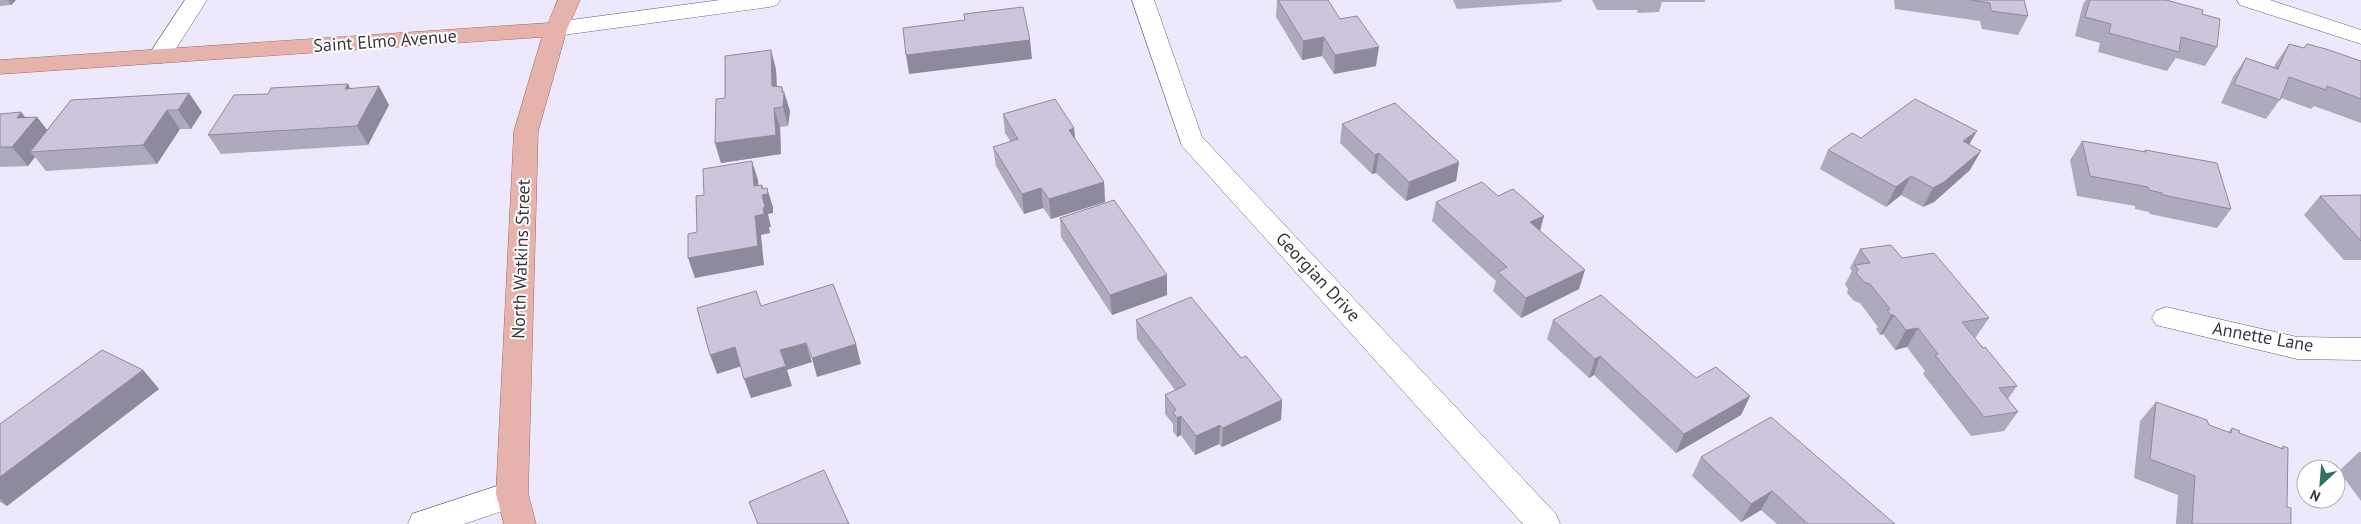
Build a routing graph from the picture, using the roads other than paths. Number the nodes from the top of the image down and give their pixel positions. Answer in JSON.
{"nodes":[{"id":1,"x":196,"y":0,"type":"edge"},
{"id":2,"x":569,"y":0,"type":"edge"},
{"id":3,"x":769,"y":0,"type":"edge"},
{"id":4,"x":1143,"y":0,"type":"edge"},
{"id":5,"x":2248,"y":0,"type":"edge"},
{"id":6,"x":556,"y":29,"type":"junction"},
{"id":7,"x":2361,"y":37,"type":"edge"},
{"id":8,"x":160,"y":56,"type":"junction"},
{"id":9,"x":0,"y":68,"type":"edge"},
{"id":10,"x":2166,"y":318,"type":"dead end"},
{"id":11,"x":2361,"y":349,"type":"edge"},
{"id":12,"x":516,"y":509,"type":"edge"},
{"id":13,"x":424,"y":524,"type":"edge"},
{"id":14,"x":1544,"y":524,"type":"edge"}],
"edges":[{"from":1,"to":8,"type":"street"},
{"from":2,"to":6,"type":"main road","name":"North Watkins Street"},
{"from":3,"to":6,"type":"street","name":"Saint Elmo Avenue"},
{"from":4,"to":14,"type":"street","name":"Georgian Drive"},
{"from":5,"to":7,"type":"street"},
{"from":6,"to":8,"type":"main road","name":"Saint Elmo Avenue"},
{"from":6,"to":12,"type":"main road","name":"North Watkins Street"},
{"from":8,"to":9,"type":"main road","name":"Saint Elmo Avenue"},
{"from":10,"to":11,"type":"street","name":"Annette Lane"},
{"from":12,"to":13,"type":"street"}]}
